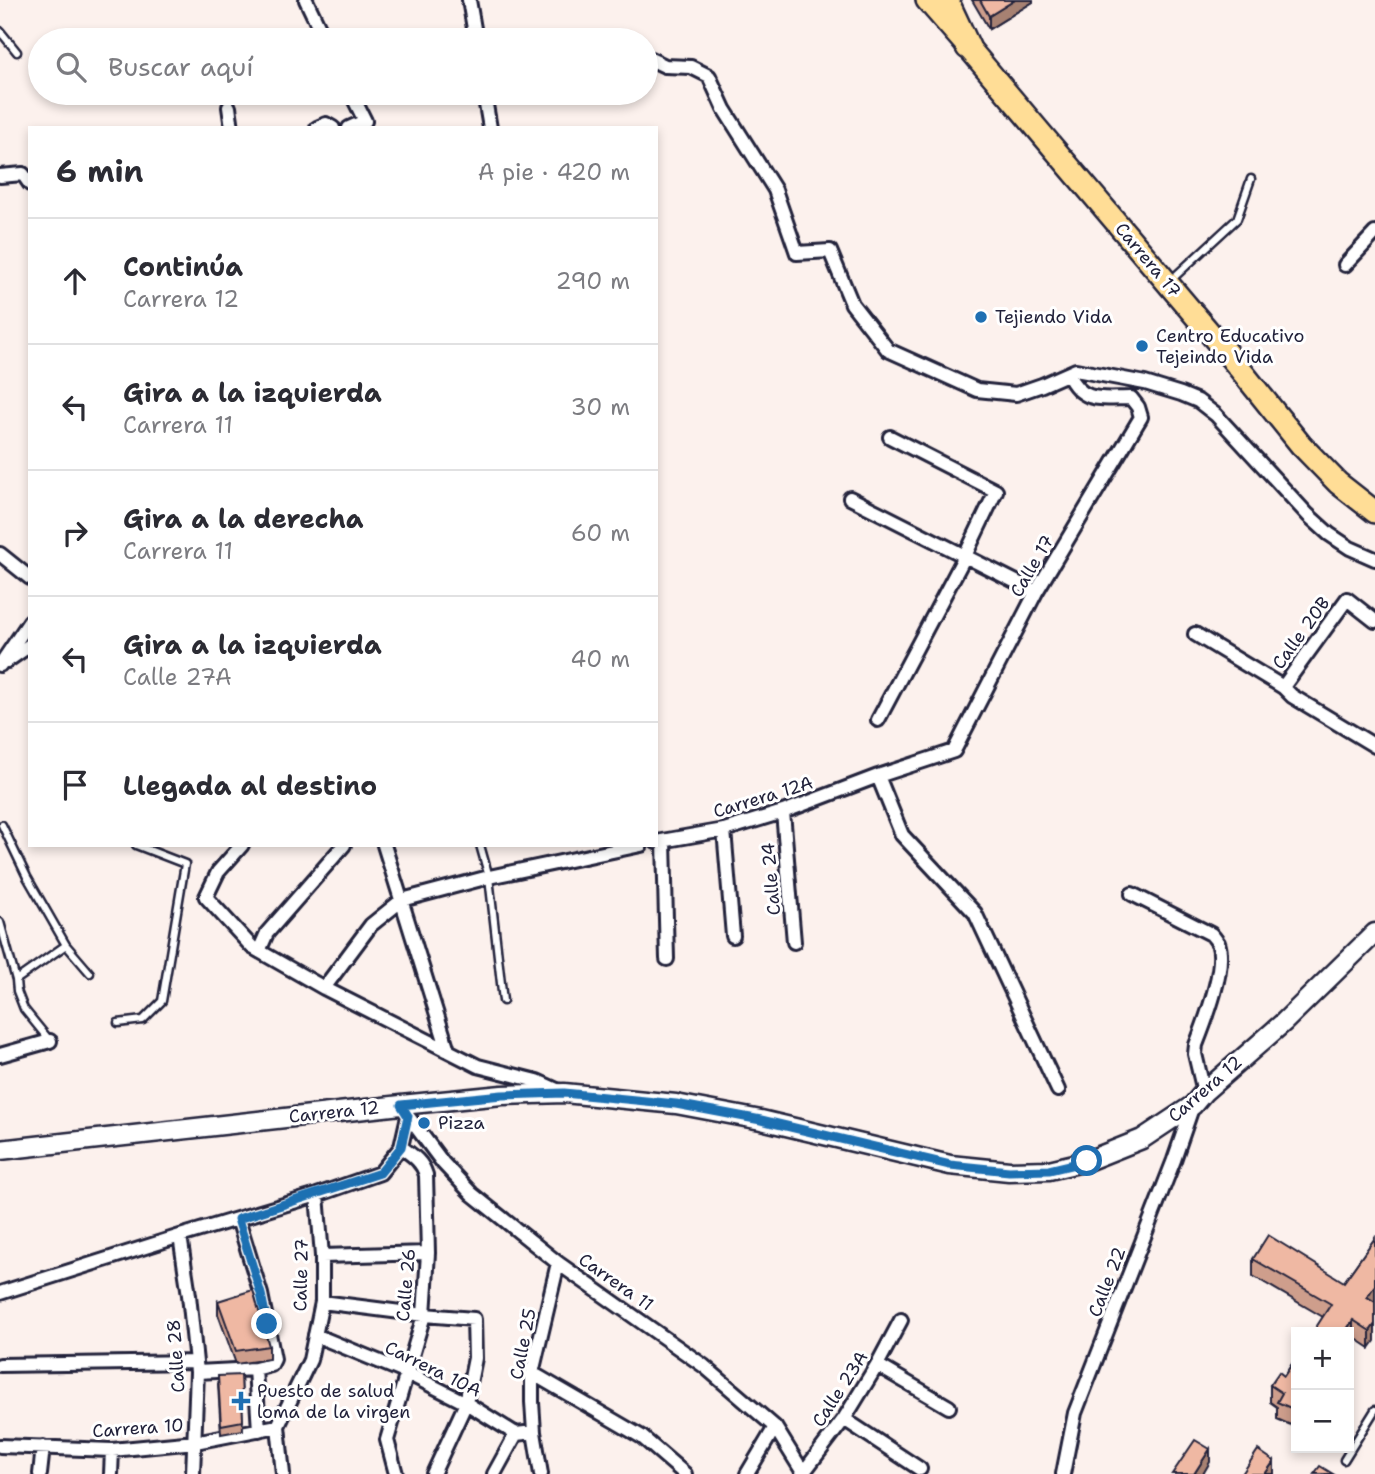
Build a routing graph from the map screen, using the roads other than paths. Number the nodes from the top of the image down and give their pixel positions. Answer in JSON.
{"nodes":[{"id":1,"x":306,"y":0,"type":"edge"},
{"id":2,"x":469,"y":0,"type":"edge"},
{"id":3,"x":927,"y":0,"type":"edge"},
{"id":4,"x":946,"y":0,"type":"edge"},
{"id":5,"x":319,"y":28,"type":"edge"},
{"id":6,"x":474,"y":28,"type":"edge"},
{"id":7,"x":0,"y":32,"type":"edge"},
{"id":8,"x":968,"y":47,"type":"junction"},
{"id":9,"x":17,"y":52,"type":"dead end"},
{"id":10,"x":658,"y":63,"type":"edge"},
{"id":11,"x":357,"y":105,"type":"edge"},
{"id":12,"x":486,"y":105,"type":"edge"},
{"id":13,"x":229,"y":107,"type":"dead end"},
{"id":14,"x":232,"y":126,"type":"edge"},
{"id":15,"x":354,"y":126,"type":"edge"},
{"id":16,"x":490,"y":126,"type":"edge"},
{"id":17,"x":0,"y":176,"type":"edge"},
{"id":18,"x":1251,"y":179,"type":"dead end"},
{"id":19,"x":28,"y":181,"type":"edge"},
{"id":20,"x":1375,"y":233,"type":"edge"},
{"id":21,"x":1345,"y":265,"type":"dead end"},
{"id":22,"x":1167,"y":283,"type":"junction"},
{"id":23,"x":1068,"y":374,"type":"junction"},
{"id":24,"x":890,"y":437,"type":"dead end"},
{"id":25,"x":850,"y":498,"type":"dead end"},
{"id":26,"x":1375,"y":512,"type":"edge"},
{"id":27,"x":0,"y":554,"type":"edge"},
{"id":28,"x":965,"y":556,"type":"junction"},
{"id":29,"x":1375,"y":559,"type":"edge"},
{"id":30,"x":28,"y":576,"type":"edge"},
{"id":31,"x":1036,"y":592,"type":"junction"},
{"id":32,"x":1375,"y":621,"type":"edge"},
{"id":33,"x":28,"y":624,"type":"edge"},
{"id":34,"x":1195,"y":634,"type":"dead end"},
{"id":35,"x":28,"y":646,"type":"edge"},
{"id":36,"x":0,"y":665,"type":"edge"},
{"id":37,"x":1288,"y":691,"type":"junction"},
{"id":38,"x":878,"y":720,"type":"dead end"},
{"id":39,"x":1375,"y":746,"type":"edge"},
{"id":40,"x":878,"y":776,"type":"junction"},
{"id":41,"x":783,"y":812,"type":"junction"},
{"id":42,"x":2,"y":825,"type":"edge"},
{"id":43,"x":724,"y":830,"type":"junction"},
{"id":44,"x":660,"y":841,"type":"edge"},
{"id":45,"x":141,"y":847,"type":"edge"},
{"id":46,"x":240,"y":847,"type":"edge"},
{"id":47,"x":342,"y":847,"type":"edge"},
{"id":48,"x":385,"y":847,"type":"edge"},
{"id":49,"x":481,"y":847,"type":"edge"},
{"id":50,"x":632,"y":847,"type":"edge"},
{"id":51,"x":489,"y":877,"type":"junction"},
{"id":52,"x":1132,"y":894,"type":"dead end"},
{"id":53,"x":402,"y":900,"type":"junction"},
{"id":54,"x":0,"y":922,"type":"edge"},
{"id":55,"x":1375,"y":933,"type":"edge"},
{"id":56,"x":733,"y":936,"type":"dead end"},
{"id":57,"x":794,"y":942,"type":"dead end"},
{"id":58,"x":65,"y":945,"type":"junction"},
{"id":59,"x":259,"y":951,"type":"junction"},
{"id":60,"x":667,"y":959,"type":"dead end"},
{"id":61,"x":90,"y":973,"type":"dead end"},
{"id":62,"x":16,"y":980,"type":"junction"},
{"id":63,"x":324,"y":988,"type":"junction"},
{"id":64,"x":503,"y":1001,"type":"dead end"},
{"id":65,"x":118,"y":1023,"type":"dead end"},
{"id":66,"x":50,"y":1041,"type":"joint"},
{"id":67,"x":448,"y":1051,"type":"junction"},
{"id":68,"x":0,"y":1055,"type":"edge"},
{"id":69,"x":1058,"y":1090,"type":"dead end"},
{"id":70,"x":564,"y":1093,"type":"junction"},
{"id":71,"x":1198,"y":1098,"type":"junction"},
{"id":72,"x":405,"y":1111,"type":"junction"},
{"id":73,"x":401,"y":1147,"type":"junction"},
{"id":74,"x":0,"y":1150,"type":"edge"},
{"id":75,"x":317,"y":1195,"type":"junction"},
{"id":76,"x":238,"y":1219,"type":"junction"},
{"id":77,"x":180,"y":1236,"type":"junction"},
{"id":78,"x":428,"y":1253,"type":"junction"},
{"id":79,"x":323,"y":1256,"type":"junction"},
{"id":80,"x":558,"y":1262,"type":"junction"},
{"id":81,"x":0,"y":1293,"type":"edge"},
{"id":82,"x":322,"y":1302,"type":"junction"},
{"id":83,"x":424,"y":1315,"type":"junction"},
{"id":84,"x":901,"y":1320,"type":"dead end"},
{"id":85,"x":315,"y":1335,"type":"junction"},
{"id":86,"x":0,"y":1365,"type":"edge"},
{"id":87,"x":877,"y":1365,"type":"junction"},
{"id":88,"x":196,"y":1367,"type":"junction"},
{"id":89,"x":255,"y":1369,"type":"junction"},
{"id":90,"x":407,"y":1373,"type":"junction"},
{"id":91,"x":532,"y":1373,"type":"junction"},
{"id":92,"x":466,"y":1403,"type":"junction"},
{"id":93,"x":949,"y":1407,"type":"dead end"},
{"id":94,"x":1375,"y":1410,"type":"edge"},
{"id":95,"x":844,"y":1419,"type":"junction"},
{"id":96,"x":278,"y":1426,"type":"junction"},
{"id":97,"x":775,"y":1427,"type":"junction"},
{"id":98,"x":259,"y":1430,"type":"junction"},
{"id":99,"x":534,"y":1432,"type":"junction"},
{"id":100,"x":516,"y":1434,"type":"junction"},
{"id":101,"x":195,"y":1442,"type":"junction"},
{"id":102,"x":0,"y":1446,"type":"edge"},
{"id":103,"x":43,"y":1447,"type":"junction"},
{"id":104,"x":112,"y":1450,"type":"junction"},
{"id":105,"x":1344,"y":1460,"type":"dead end"},
{"id":106,"x":920,"y":1469,"type":"dead end"},
{"id":107,"x":40,"y":1474,"type":"edge"},
{"id":108,"x":111,"y":1474,"type":"edge"},
{"id":109,"x":193,"y":1474,"type":"edge"},
{"id":110,"x":283,"y":1474,"type":"edge"},
{"id":111,"x":396,"y":1474,"type":"edge"},
{"id":112,"x":433,"y":1474,"type":"edge"},
{"id":113,"x":494,"y":1474,"type":"edge"},
{"id":114,"x":541,"y":1474,"type":"edge"},
{"id":115,"x":685,"y":1474,"type":"edge"},
{"id":116,"x":747,"y":1474,"type":"edge"},
{"id":117,"x":804,"y":1474,"type":"edge"},
{"id":118,"x":1063,"y":1474,"type":"edge"}],
"edges":[{"from":1,"to":5,"type":"street"},
{"from":2,"to":6,"type":"street"},
{"from":3,"to":8,"type":"main road","name":"Carrera 17"},
{"from":4,"to":8,"type":"highway"},
{"from":7,"to":9,"type":"lane"},
{"from":8,"to":22,"type":"main road","name":"Carrera 17"},
{"from":10,"to":23,"type":"street"},
{"from":11,"to":15,"type":"street"},
{"from":12,"to":16,"type":"street"},
{"from":13,"to":14,"type":"street"},
{"from":17,"to":19,"type":"street"},
{"from":18,"to":22,"type":"lane"},
{"from":20,"to":21,"type":"street"},
{"from":22,"to":26,"type":"main road","name":"Carrera 17"},
{"from":23,"to":29,"type":"street"},
{"from":23,"to":31,"type":"street","name":"Calle 17"},
{"from":24,"to":28,"type":"street"},
{"from":25,"to":28,"type":"street"},
{"from":27,"to":30,"type":"street"},
{"from":28,"to":31,"type":"street"},
{"from":28,"to":38,"type":"street"},
{"from":31,"to":40,"type":"street","name":"Calle 17"},
{"from":32,"to":37,"type":"street","name":"Calle 20B"},
{"from":33,"to":36,"type":"street"},
{"from":34,"to":37,"type":"street"},
{"from":35,"to":36,"type":"street"},
{"from":37,"to":39,"type":"street"},
{"from":40,"to":41,"type":"street","name":"Carrera 12A"},
{"from":40,"to":69,"type":"street"},
{"from":41,"to":43,"type":"street","name":"Carrera 12A"},
{"from":41,"to":57,"type":"street","name":"Calle 24"},
{"from":42,"to":58,"type":"lane"},
{"from":43,"to":44,"type":"street","name":"Carrera 12A"},
{"from":43,"to":56,"type":"street"},
{"from":44,"to":60,"type":"street"},
{"from":45,"to":65,"type":"lane"},
{"from":46,"to":59,"type":"street"},
{"from":47,"to":59,"type":"street"},
{"from":48,"to":53,"type":"street"},
{"from":49,"to":51,"type":"lane"},
{"from":50,"to":51,"type":"street"},
{"from":51,"to":53,"type":"street"},
{"from":51,"to":64,"type":"lane"},
{"from":52,"to":71,"type":"street"},
{"from":53,"to":63,"type":"street"},
{"from":53,"to":67,"type":"street"},
{"from":54,"to":62,"type":"lane"},
{"from":55,"to":71,"type":"street","name":"Carrera 12"},
{"from":58,"to":61,"type":"lane"},
{"from":58,"to":62,"type":"lane"},
{"from":59,"to":63,"type":"street"},
{"from":62,"to":66,"type":"lane"},
{"from":63,"to":67,"type":"street"},
{"from":66,"to":68,"type":"street"},
{"from":67,"to":70,"type":"street"},
{"from":70,"to":71,"type":"street","name":"Carrera 12"},
{"from":70,"to":72,"type":"street","name":"Carrera 12"},
{"from":71,"to":118,"type":"street","name":"Calle 22"},
{"from":72,"to":73,"type":"street"},
{"from":72,"to":74,"type":"street","name":"Carrera 12"},
{"from":72,"to":80,"type":"street","name":"Carrera 11"},
{"from":73,"to":75,"type":"street"},
{"from":73,"to":78,"type":"street","name":"Calle 26"},
{"from":75,"to":76,"type":"street"},
{"from":75,"to":79,"type":"street","name":"Calle 27"},
{"from":76,"to":77,"type":"street"},
{"from":76,"to":89,"type":"street"},
{"from":77,"to":81,"type":"street"},
{"from":77,"to":88,"type":"street","name":"Calle 28"},
{"from":78,"to":79,"type":"street"},
{"from":78,"to":83,"type":"street","name":"Calle 26"},
{"from":79,"to":82,"type":"street","name":"Calle 27"},
{"from":80,"to":91,"type":"street","name":"Calle 25"},
{"from":80,"to":97,"type":"street","name":"Carrera 11"},
{"from":82,"to":83,"type":"street"},
{"from":82,"to":85,"type":"street","name":"Calle 27"},
{"from":83,"to":90,"type":"street","name":"Calle 26"},
{"from":83,"to":92,"type":"street"},
{"from":84,"to":87,"type":"street","name":"Calle 23A"},
{"from":85,"to":90,"type":"street","name":"Carrera 10A"},
{"from":85,"to":96,"type":"street","name":"Calle 27"},
{"from":86,"to":88,"type":"street"},
{"from":87,"to":93,"type":"street"},
{"from":87,"to":95,"type":"street","name":"Calle 23A"},
{"from":88,"to":89,"type":"street"},
{"from":88,"to":101,"type":"street","name":"Calle 28"},
{"from":89,"to":98,"type":"street"},
{"from":90,"to":92,"type":"street","name":"Carrera 10A"},
{"from":90,"to":111,"type":"street","name":"Calle 26"},
{"from":91,"to":99,"type":"street","name":"Calle 25"},
{"from":91,"to":115,"type":"street"},
{"from":92,"to":100,"type":"street","name":"Carrera 10A"},
{"from":92,"to":112,"type":"street"},
{"from":94,"to":105,"type":"lane"},
{"from":95,"to":106,"type":"street"},
{"from":95,"to":117,"type":"street","name":"Calle 23A"},
{"from":96,"to":98,"type":"street","name":"Carrera 10"},
{"from":96,"to":110,"type":"street"},
{"from":97,"to":116,"type":"street"},
{"from":97,"to":117,"type":"street","name":"Carrera 11"},
{"from":98,"to":101,"type":"street","name":"Carrera 10"},
{"from":99,"to":100,"type":"street"},
{"from":99,"to":114,"type":"street","name":"Calle 25"},
{"from":100,"to":113,"type":"street"},
{"from":101,"to":104,"type":"street","name":"Carrera 10"},
{"from":101,"to":109,"type":"street","name":"Calle 28"},
{"from":102,"to":103,"type":"street","name":"Carrera 10"},
{"from":103,"to":104,"type":"street","name":"Carrera 10"},
{"from":103,"to":107,"type":"street"},
{"from":104,"to":108,"type":"street"}]}
